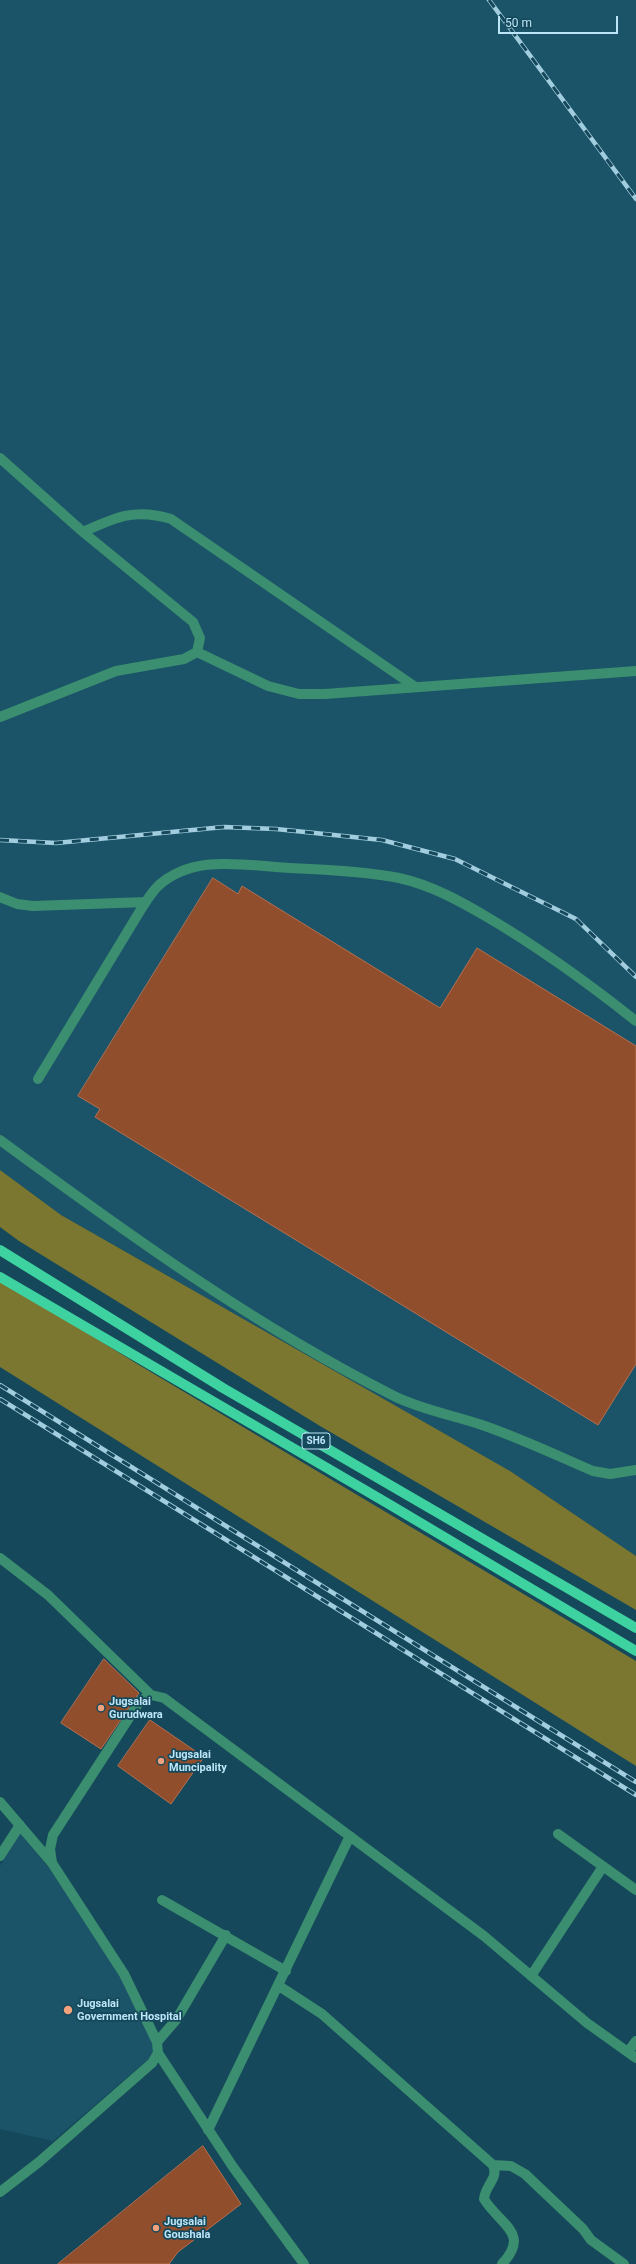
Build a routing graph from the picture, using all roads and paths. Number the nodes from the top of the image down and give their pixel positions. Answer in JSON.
{"nodes":[{"id":1,"x":0,"y":458,"type":"edge"},
{"id":2,"x":83,"y":532,"type":"junction"},
{"id":3,"x":197,"y":652,"type":"junction"},
{"id":4,"x":636,"y":671,"type":"edge"},
{"id":5,"x":414,"y":686,"type":"junction"},
{"id":6,"x":0,"y":717,"type":"edge"},
{"id":7,"x":0,"y":897,"type":"edge"},
{"id":8,"x":146,"y":902,"type":"junction"},
{"id":9,"x":636,"y":1020,"type":"edge"},
{"id":10,"x":38,"y":1079,"type":"dead end"},
{"id":11,"x":0,"y":1140,"type":"edge"},
{"id":12,"x":0,"y":1250,"type":"edge"},
{"id":13,"x":0,"y":1277,"type":"edge"},
{"id":14,"x":636,"y":1470,"type":"edge"},
{"id":15,"x":0,"y":1558,"type":"edge"},
{"id":16,"x":636,"y":1628,"type":"edge"},
{"id":17,"x":636,"y":1651,"type":"edge"},
{"id":18,"x":151,"y":1695,"type":"junction"},
{"id":19,"x":0,"y":1802,"type":"edge"},
{"id":20,"x":20,"y":1825,"type":"junction"},
{"id":21,"x":558,"y":1834,"type":"dead end"},
{"id":22,"x":350,"y":1836,"type":"junction"},
{"id":23,"x":0,"y":1856,"type":"edge"},
{"id":24,"x":52,"y":1863,"type":"junction"},
{"id":25,"x":602,"y":1868,"type":"junction"},
{"id":26,"x":636,"y":1890,"type":"edge"},
{"id":27,"x":162,"y":1900,"type":"dead end"},
{"id":28,"x":226,"y":1935,"type":"junction"},
{"id":29,"x":286,"y":1971,"type":"junction"},
{"id":30,"x":531,"y":1976,"type":"junction"},
{"id":31,"x":279,"y":1986,"type":"junction"},
{"id":32,"x":636,"y":2041,"type":"edge"},
{"id":33,"x":157,"y":2042,"type":"junction"},
{"id":34,"x":158,"y":2053,"type":"junction"},
{"id":35,"x":632,"y":2055,"type":"edge"},
{"id":36,"x":208,"y":2130,"type":"junction"},
{"id":37,"x":493,"y":2165,"type":"junction"},
{"id":38,"x":0,"y":2192,"type":"edge"},
{"id":39,"x":304,"y":2264,"type":"edge"},
{"id":40,"x":502,"y":2264,"type":"edge"},
{"id":41,"x":624,"y":2264,"type":"edge"}],
"edges":[{"from":1,"to":2,"type":"street"},
{"from":2,"to":3,"type":"street"},
{"from":2,"to":5,"type":"street"},
{"from":3,"to":5,"type":"street"},
{"from":3,"to":6,"type":"street"},
{"from":4,"to":5,"type":"street"},
{"from":7,"to":8,"type":"street"},
{"from":8,"to":9,"type":"street"},
{"from":8,"to":10,"type":"street"},
{"from":11,"to":14,"type":"street"},
{"from":12,"to":16,"type":"main road","number":"SH6"},
{"from":13,"to":17,"type":"main road","number":"SH6"},
{"from":15,"to":18,"type":"street"},
{"from":18,"to":22,"type":"street"},
{"from":18,"to":24,"type":"street"},
{"from":19,"to":20,"type":"street"},
{"from":20,"to":23,"type":"street"},
{"from":20,"to":24,"type":"street"},
{"from":21,"to":25,"type":"street"},
{"from":22,"to":29,"type":"street"},
{"from":22,"to":30,"type":"street"},
{"from":24,"to":33,"type":"street"},
{"from":25,"to":26,"type":"street"},
{"from":25,"to":30,"type":"street"},
{"from":27,"to":28,"type":"street"},
{"from":28,"to":29,"type":"street"},
{"from":28,"to":33,"type":"street"},
{"from":29,"to":31,"type":"street"},
{"from":30,"to":35,"type":"street"},
{"from":31,"to":36,"type":"street"},
{"from":31,"to":37,"type":"street"},
{"from":32,"to":35,"type":"street"},
{"from":33,"to":34,"type":"street"},
{"from":34,"to":36,"type":"street"},
{"from":34,"to":38,"type":"street"},
{"from":36,"to":39,"type":"street"},
{"from":37,"to":40,"type":"street"},
{"from":37,"to":41,"type":"street"}]}
